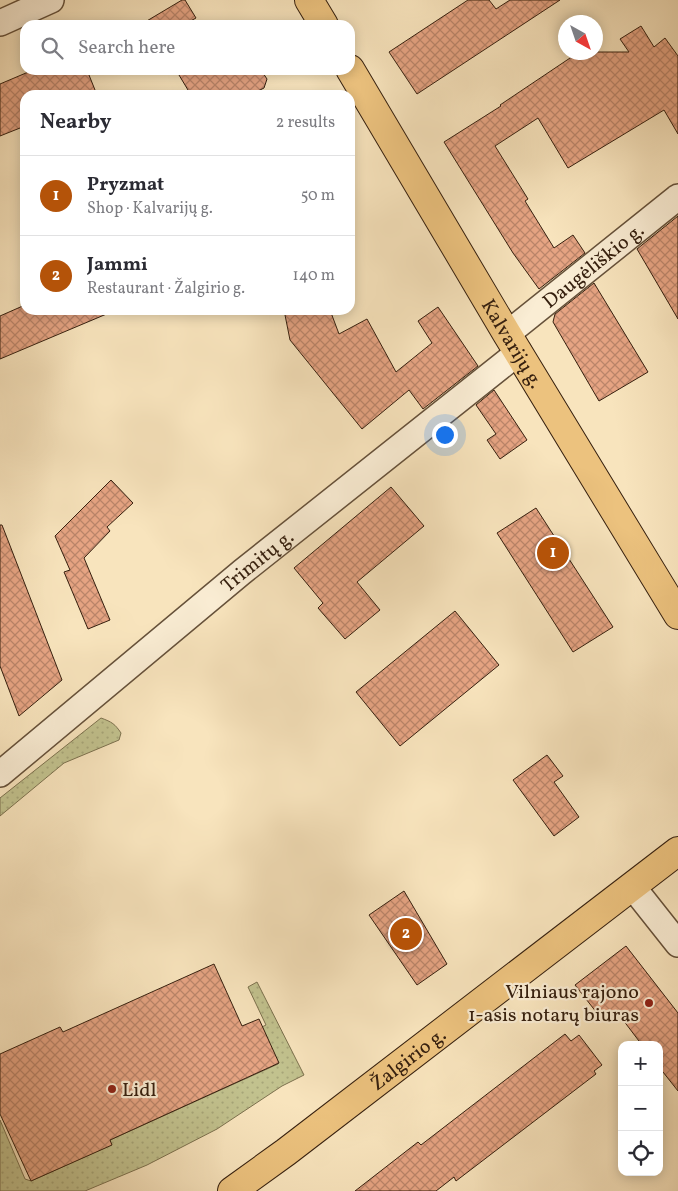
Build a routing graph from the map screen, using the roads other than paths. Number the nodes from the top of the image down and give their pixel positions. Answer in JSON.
{"nodes":[{"id":1,"x":51,"y":0,"type":"edge"},
{"id":2,"x":309,"y":0,"type":"edge"},
{"id":3,"x":321,"y":20,"type":"edge"},
{"id":4,"x":0,"y":23,"type":"edge"},
{"id":5,"x":354,"y":75,"type":"edge"},
{"id":6,"x":678,"y":198,"type":"edge"},
{"id":7,"x":513,"y":343,"type":"junction"},
{"id":8,"x":678,"y":614,"type":"edge"},
{"id":9,"x":0,"y":774,"type":"edge"},
{"id":10,"x":678,"y":852,"type":"edge"},
{"id":11,"x":632,"y":886,"type":"junction"},
{"id":12,"x":678,"y":944,"type":"edge"},
{"id":13,"x":232,"y":1191,"type":"edge"}],
"edges":[{"from":1,"to":4,"type":"street"},
{"from":2,"to":3,"type":"main road"},
{"from":5,"to":7,"type":"main road","name":"Kalvarijų g."},
{"from":6,"to":7,"type":"street","name":"Daugėliškio g."},
{"from":7,"to":8,"type":"main road","name":"Kalvarijų g."},
{"from":7,"to":9,"type":"street","name":"Trimitų g."},
{"from":10,"to":11,"type":"main road","name":"Žalgirio g."},
{"from":11,"to":12,"type":"street"},
{"from":11,"to":13,"type":"main road","name":"Žalgirio g."}]}
